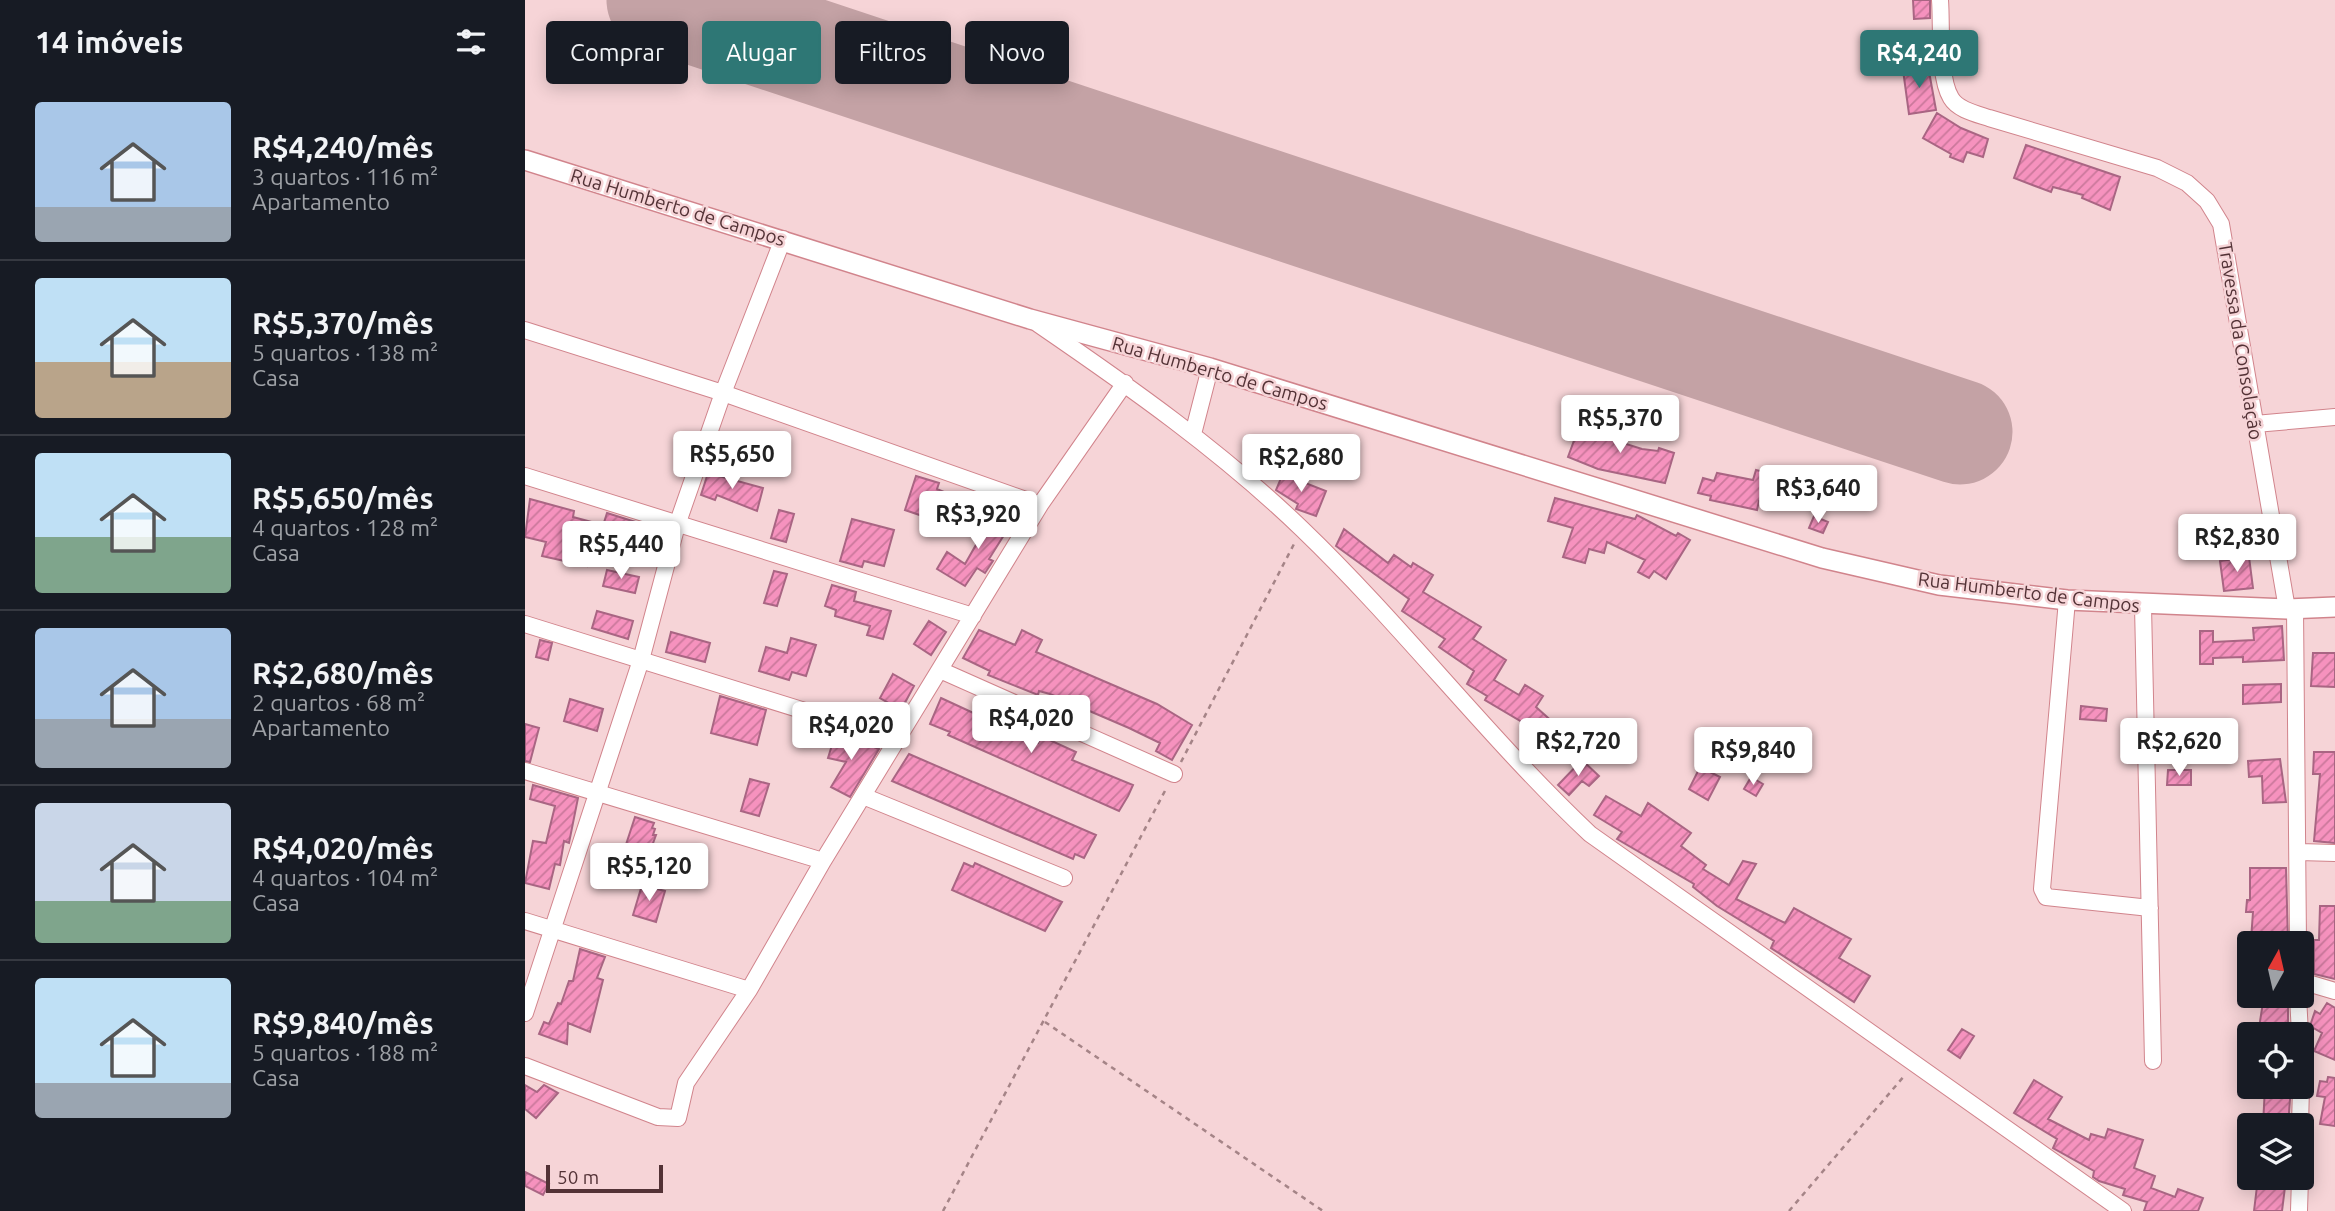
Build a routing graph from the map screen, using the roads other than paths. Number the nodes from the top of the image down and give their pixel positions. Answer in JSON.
{"nodes":[{"id":1,"x":1940,"y":0,"type":"edge"},
{"id":2,"x":525,"y":160,"type":"edge"},
{"id":3,"x":783,"y":239,"type":"junction"},
{"id":4,"x":1030,"y":319,"type":"junction"},
{"id":5,"x":525,"y":330,"type":"edge"},
{"id":6,"x":1210,"y":369,"type":"junction"},
{"id":7,"x":1125,"y":383,"type":"junction"},
{"id":8,"x":723,"y":393,"type":"junction"},
{"id":9,"x":2335,"y":417,"type":"edge"},
{"id":10,"x":2255,"y":424,"type":"junction"},
{"id":11,"x":1193,"y":434,"type":"junction"},
{"id":12,"x":525,"y":476,"type":"edge"},
{"id":13,"x":1040,"y":505,"type":"junction"},
{"id":14,"x":677,"y":525,"type":"junction"},
{"id":15,"x":2067,"y":600,"type":"junction"},
{"id":16,"x":2143,"y":606,"type":"junction"},
{"id":17,"x":2335,"y":607,"type":"edge"},
{"id":18,"x":2291,"y":609,"type":"junction"},
{"id":19,"x":973,"y":616,"type":"junction"},
{"id":20,"x":525,"y":624,"type":"edge"},
{"id":21,"x":641,"y":660,"type":"junction"},
{"id":22,"x":940,"y":670,"type":"junction"},
{"id":23,"x":898,"y":740,"type":"junction"},
{"id":24,"x":525,"y":771,"type":"edge"},
{"id":25,"x":1174,"y":774,"type":"road end"},
{"id":26,"x":599,"y":791,"type":"junction"},
{"id":27,"x":863,"y":796,"type":"junction"},
{"id":28,"x":2299,"y":852,"type":"junction"},
{"id":29,"x":2335,"y":853,"type":"edge"},
{"id":30,"x":823,"y":861,"type":"junction"},
{"id":31,"x":1064,"y":878,"type":"dead end"},
{"id":32,"x":2150,"y":908,"type":"junction"},
{"id":33,"x":525,"y":921,"type":"edge"},
{"id":34,"x":553,"y":930,"type":"junction"},
{"id":35,"x":2298,"y":931,"type":"edge"},
{"id":36,"x":2314,"y":985,"type":"edge"},
{"id":37,"x":749,"y":990,"type":"junction"},
{"id":38,"x":2335,"y":991,"type":"edge"},
{"id":39,"x":525,"y":1013,"type":"edge"},
{"id":40,"x":2153,"y":1061,"type":"dead end"},
{"id":41,"x":525,"y":1066,"type":"edge"},
{"id":42,"x":2300,"y":1190,"type":"edge"},
{"id":43,"x":2123,"y":1211,"type":"edge"},
{"id":44,"x":2299,"y":1211,"type":"edge"}],
"edges":[{"from":1,"to":10,"type":"street","name":"Travessa da Consolação"},
{"from":2,"to":3,"type":"street","name":"Rua Humberto de Campos"},
{"from":3,"to":4,"type":"street","name":"Rua Humberto de Campos"},
{"from":3,"to":8,"type":"street"},
{"from":4,"to":6,"type":"street","name":"Rua Humberto de Campos"},
{"from":4,"to":7,"type":"street"},
{"from":5,"to":8,"type":"street"},
{"from":6,"to":11,"type":"street"},
{"from":6,"to":15,"type":"street","name":"Rua Humberto de Campos"},
{"from":7,"to":11,"type":"street"},
{"from":7,"to":13,"type":"street"},
{"from":8,"to":13,"type":"street"},
{"from":8,"to":14,"type":"street"},
{"from":9,"to":10,"type":"street"},
{"from":10,"to":18,"type":"street","name":"Travessa da Consolação"},
{"from":11,"to":43,"type":"street"},
{"from":12,"to":14,"type":"street"},
{"from":13,"to":19,"type":"street"},
{"from":14,"to":19,"type":"street"},
{"from":14,"to":21,"type":"street"},
{"from":15,"to":16,"type":"street","name":"Rua Humberto de Campos"},
{"from":15,"to":32,"type":"street"},
{"from":16,"to":18,"type":"street","name":"Rua Humberto de Campos"},
{"from":16,"to":32,"type":"street"},
{"from":17,"to":18,"type":"street","name":"Rua Humberto de Campos"},
{"from":18,"to":28,"type":"street","name":"Travessa da Consolação"},
{"from":19,"to":22,"type":"street"},
{"from":20,"to":21,"type":"street"},
{"from":21,"to":23,"type":"street"},
{"from":21,"to":26,"type":"street"},
{"from":22,"to":23,"type":"street"},
{"from":22,"to":25,"type":"street"},
{"from":23,"to":27,"type":"street"},
{"from":24,"to":26,"type":"street"},
{"from":26,"to":30,"type":"street"},
{"from":26,"to":34,"type":"street"},
{"from":27,"to":30,"type":"street"},
{"from":27,"to":31,"type":"street"},
{"from":28,"to":29,"type":"street"},
{"from":28,"to":35,"type":"street","name":"Travessa da Consolação"},
{"from":30,"to":37,"type":"street"},
{"from":32,"to":40,"type":"street"},
{"from":33,"to":34,"type":"street"},
{"from":34,"to":37,"type":"street"},
{"from":34,"to":39,"type":"street"},
{"from":36,"to":38,"type":"street"},
{"from":37,"to":41,"type":"street"},
{"from":42,"to":44,"type":"street"}]}
